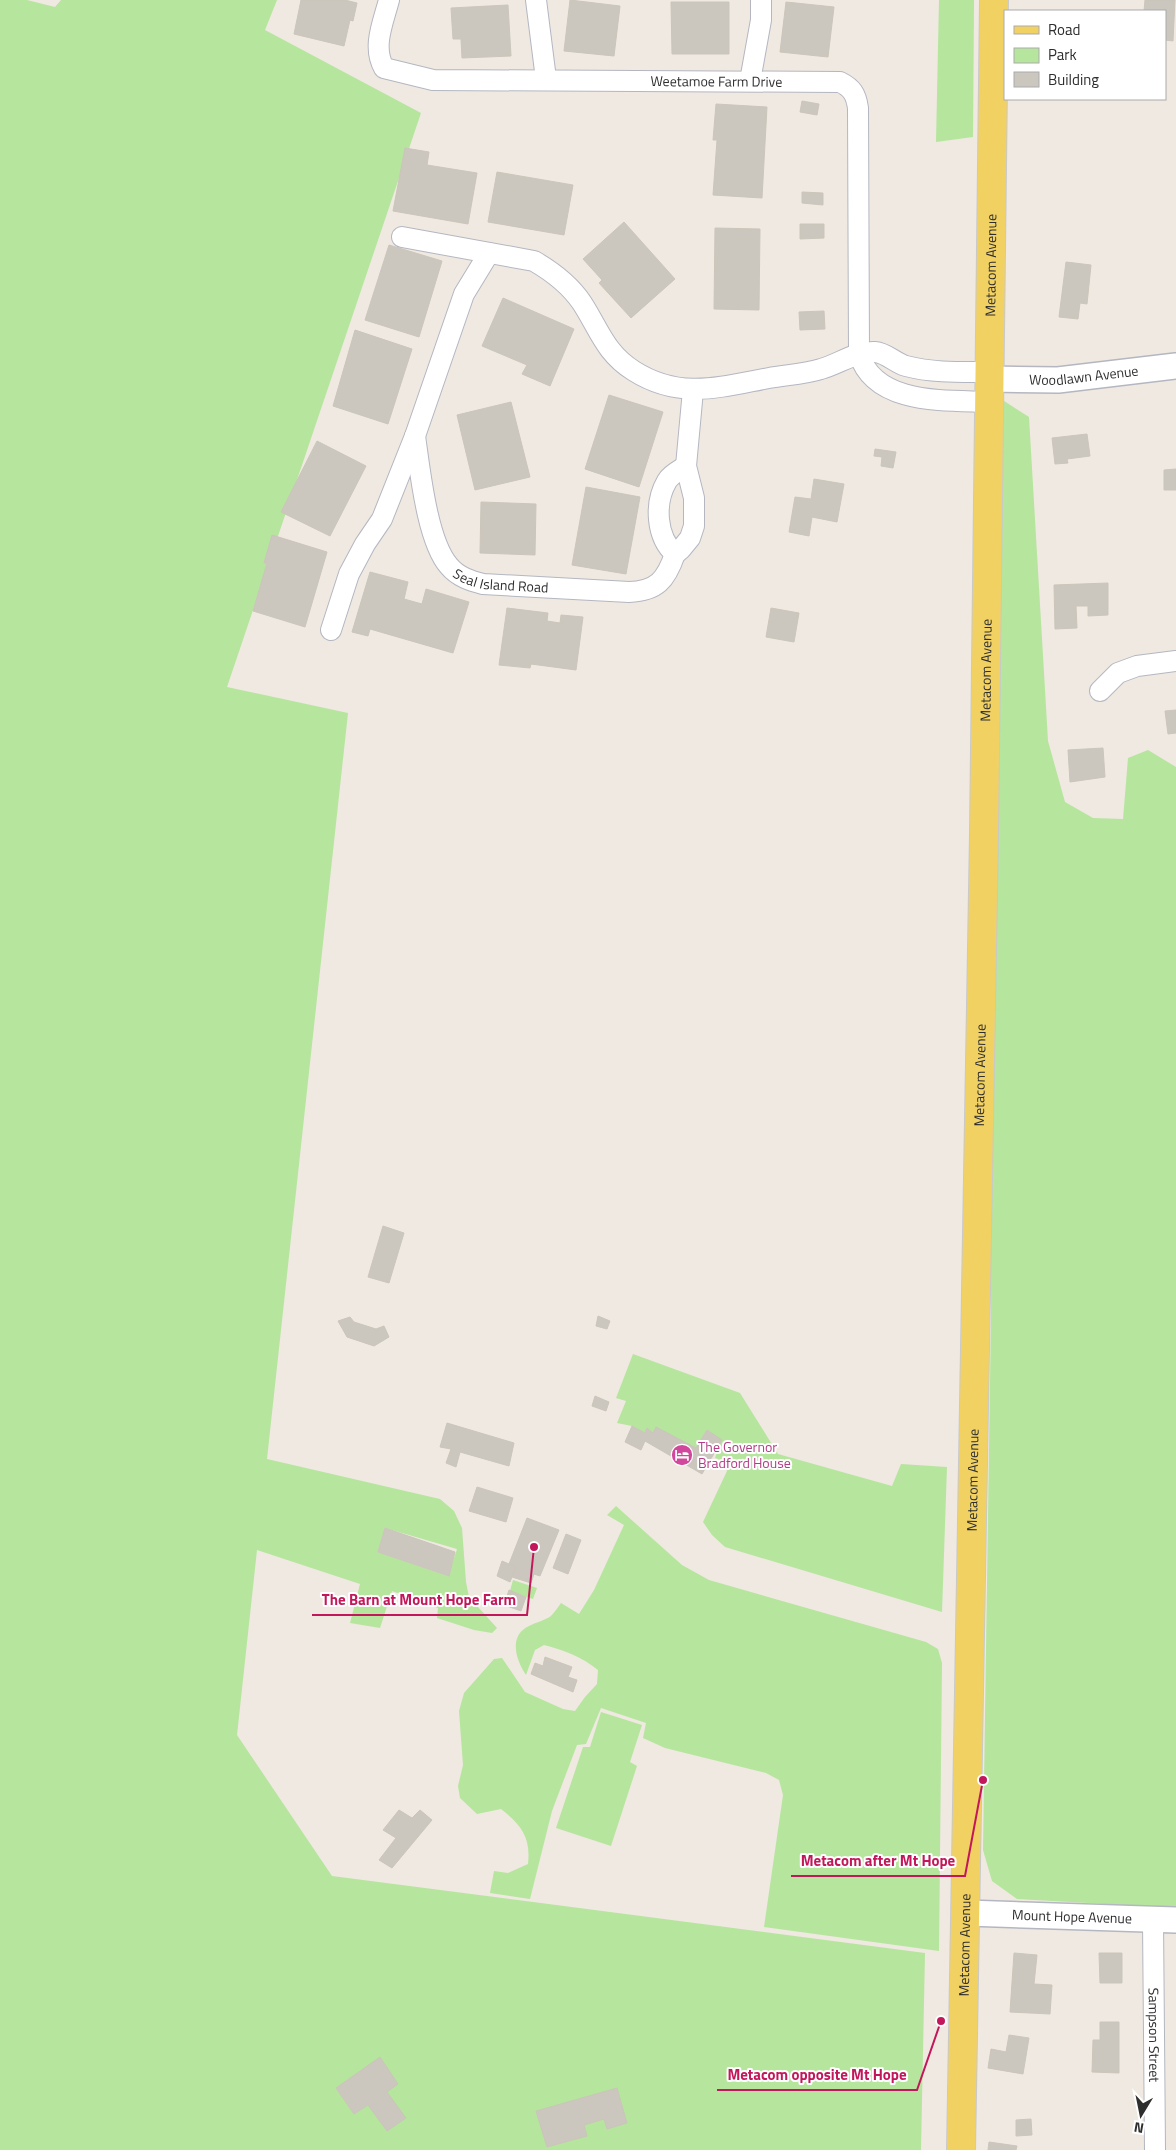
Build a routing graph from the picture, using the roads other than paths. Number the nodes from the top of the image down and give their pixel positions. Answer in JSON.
{"nodes":[{"id":1,"x":388,"y":0,"type":"edge"},
{"id":2,"x":536,"y":0,"type":"edge"},
{"id":3,"x":761,"y":0,"type":"edge"},
{"id":4,"x":994,"y":0,"type":"edge"},
{"id":5,"x":546,"y":79,"type":"junction"},
{"id":6,"x":750,"y":81,"type":"junction"},
{"id":7,"x":402,"y":237,"type":"dead end"},
{"id":8,"x":489,"y":253,"type":"junction"},
{"id":9,"x":858,"y":354,"type":"junction"},
{"id":10,"x":1176,"y":366,"type":"edge"},
{"id":11,"x":921,"y":369,"type":"junction"},
{"id":12,"x":989,"y":385,"type":"junction"},
{"id":13,"x":692,"y":390,"type":"junction"},
{"id":14,"x":920,"y":398,"type":"junction"},
{"id":15,"x":415,"y":436,"type":"junction"},
{"id":16,"x":686,"y":466,"type":"junction"},
{"id":17,"x":674,"y":554,"type":"junction"},
{"id":18,"x":331,"y":630,"type":"dead end"},
{"id":19,"x":1176,"y":661,"type":"edge"},
{"id":20,"x":1100,"y":691,"type":"dead end"},
{"id":21,"x":967,"y":1913,"type":"junction"},
{"id":22,"x":1164,"y":1920,"type":"edge"},
{"id":23,"x":961,"y":2150,"type":"edge"},
{"id":24,"x":1155,"y":2150,"type":"edge"}],
"edges":[{"from":1,"to":5,"type":"street","name":"Weetamoe Farm Drive"},
{"from":2,"to":5,"type":"street"},
{"from":3,"to":6,"type":"street"},
{"from":4,"to":12,"type":"main road","name":"Metacom Avenue"},
{"from":5,"to":6,"type":"street","name":"Weetamoe Farm Drive"},
{"from":6,"to":9,"type":"street","name":"Weetamoe Farm Drive"},
{"from":7,"to":8,"type":"street"},
{"from":8,"to":13,"type":"street"},
{"from":8,"to":15,"type":"street","name":"Seal Island Road"},
{"from":9,"to":11,"type":"street"},
{"from":9,"to":13,"type":"street"},
{"from":9,"to":14,"type":"street"},
{"from":10,"to":12,"type":"street","name":"Woodlawn Avenue"},
{"from":11,"to":12,"type":"street"},
{"from":11,"to":14,"type":"street"},
{"from":12,"to":14,"type":"street"},
{"from":12,"to":21,"type":"main road","name":"Metacom Avenue"},
{"from":13,"to":16,"type":"street","name":"Seal Island Road"},
{"from":15,"to":17,"type":"street","name":"Seal Island Road"},
{"from":15,"to":18,"type":"street","name":"Seal Island Road"},
{"from":16,"to":17,"type":"street","name":"Seal Island Road"},
{"from":16,"to":17,"type":"street"},
{"from":19,"to":20,"type":"street"},
{"from":21,"to":22,"type":"street","name":"Mount Hope Avenue"},
{"from":21,"to":23,"type":"main road","name":"Metacom Avenue"},
{"from":22,"to":24,"type":"street","name":"Sampson Street"}]}
